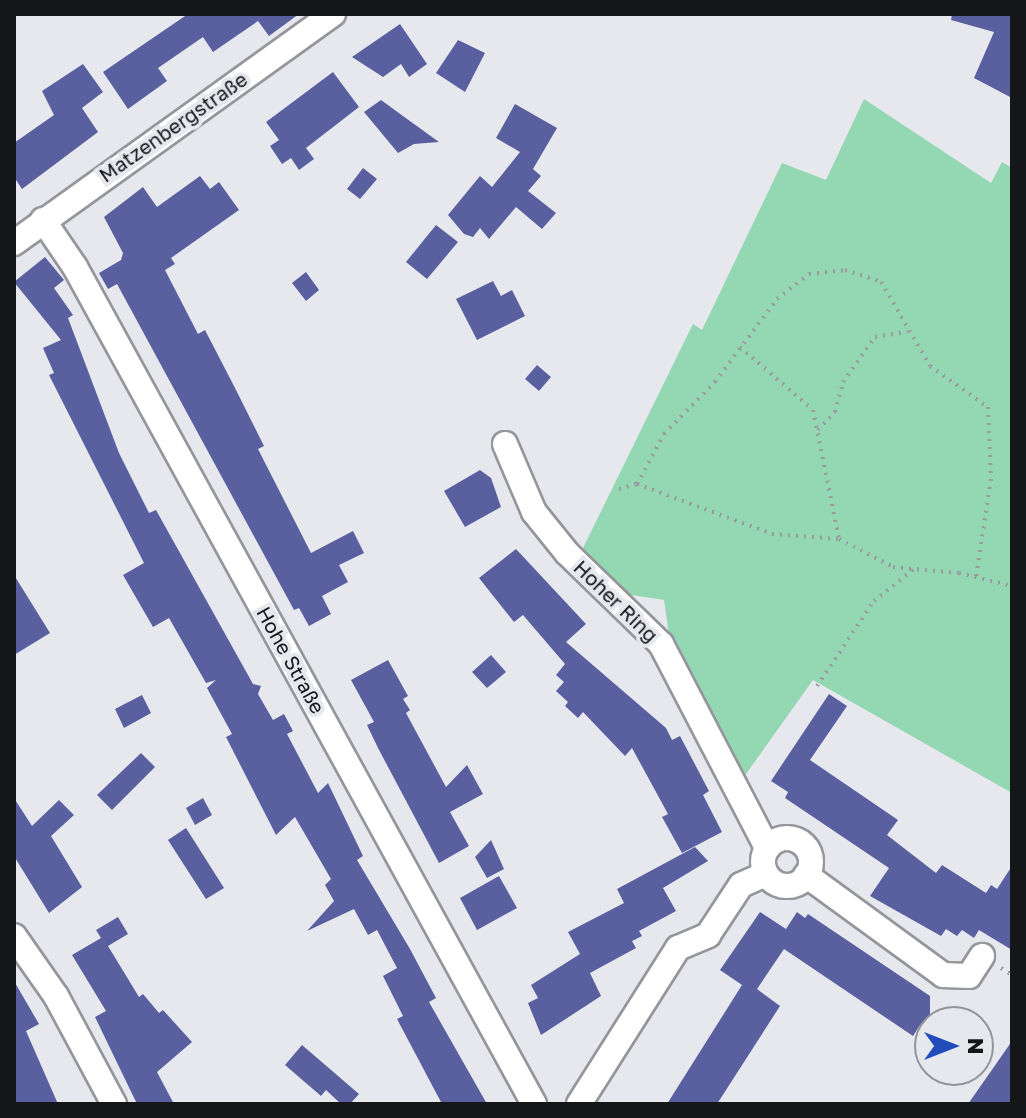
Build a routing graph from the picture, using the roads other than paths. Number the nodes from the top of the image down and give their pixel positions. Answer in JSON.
{"nodes":[{"id":1,"x":333,"y":14,"type":"edge"},
{"id":2,"x":43,"y":220,"type":"junction"},
{"id":3,"x":14,"y":243,"type":"edge"},
{"id":4,"x":505,"y":444,"type":"dead end"},
{"id":5,"x":767,"y":848,"type":"junction"},
{"id":6,"x":766,"y":874,"type":"junction"},
{"id":7,"x":806,"y":875,"type":"junction"},
{"id":8,"x":14,"y":936,"type":"edge"},
{"id":9,"x":982,"y":956,"type":"dead end"},
{"id":10,"x":114,"y":1104,"type":"edge"},
{"id":11,"x":534,"y":1104,"type":"edge"},
{"id":12,"x":579,"y":1104,"type":"edge"}],
"edges":[{"from":1,"to":2,"type":"street","name":"Matzenbergstraße"},
{"from":2,"to":3,"type":"street","name":"Matzenbergstraße"},
{"from":2,"to":11,"type":"street","name":"Hohe Straße"},
{"from":4,"to":5,"type":"street","name":"Hoher Ring"},
{"from":5,"to":6,"type":"street","name":"Hoher Ring"},
{"from":5,"to":7,"type":"street"},
{"from":6,"to":7,"type":"street"},
{"from":6,"to":12,"type":"street"},
{"from":7,"to":9,"type":"street"},
{"from":8,"to":10,"type":"street"}]}
